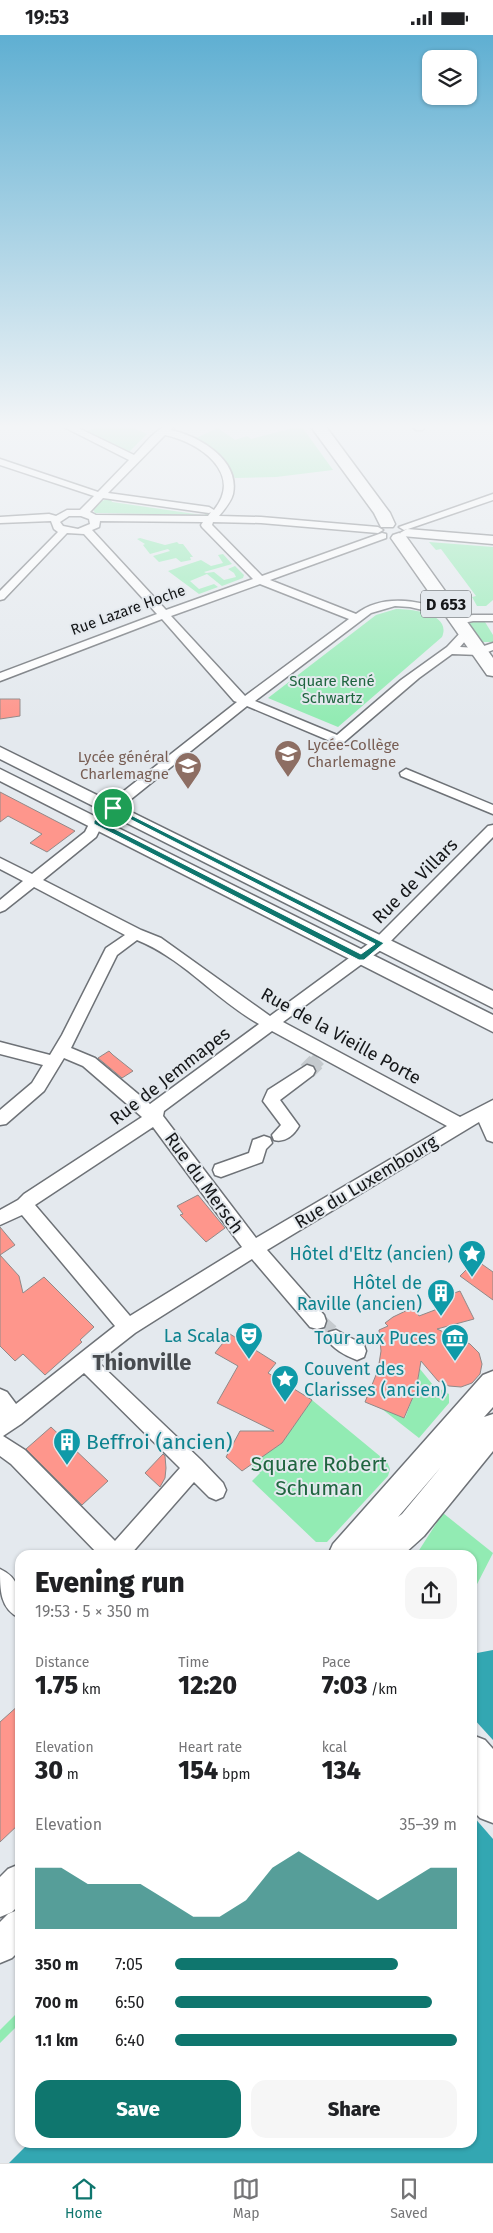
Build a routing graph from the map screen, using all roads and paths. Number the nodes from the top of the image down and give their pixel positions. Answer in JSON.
{"nodes":[{"id":1,"x":56,"y":523,"type":"edge"},
{"id":2,"x":95,"y":523,"type":"edge"},
{"id":3,"x":207,"y":523,"type":"edge"},
{"id":4,"x":301,"y":523,"type":"edge"},
{"id":5,"x":382,"y":523,"type":"edge"},
{"id":6,"x":427,"y":523,"type":"edge"},
{"id":7,"x":86,"y":530,"type":"junction"},
{"id":8,"x":382,"y":530,"type":"junction"},
{"id":9,"x":64,"y":531,"type":"junction"},
{"id":10,"x":403,"y":533,"type":"junction"},
{"id":11,"x":493,"y":540,"type":"edge"},
{"id":12,"x":260,"y":580,"type":"junction"},
{"id":13,"x":434,"y":588,"type":"junction"},
{"id":14,"x":0,"y":597,"type":"edge"},
{"id":15,"x":410,"y":604,"type":"junction"},
{"id":16,"x":164,"y":615,"type":"junction"},
{"id":17,"x":355,"y":618,"type":"junction"},
{"id":18,"x":493,"y":619,"type":"edge"},
{"id":19,"x":459,"y":623,"type":"junction"},
{"id":20,"x":487,"y":649,"type":"edge"},
{"id":21,"x":447,"y":650,"type":"junction"},
{"id":22,"x":27,"y":665,"type":"junction"},
{"id":23,"x":0,"y":670,"type":"edge"},
{"id":24,"x":493,"y":671,"type":"edge"},
{"id":25,"x":0,"y":677,"type":"edge"},
{"id":26,"x":247,"y":701,"type":"junction"},
{"id":27,"x":0,"y":752,"type":"edge"},
{"id":28,"x":406,"y":773,"type":"dead end"},
{"id":29,"x":0,"y":774,"type":"edge"},
{"id":30,"x":113,"y":808,"type":"junction"},
{"id":31,"x":493,"y":810,"type":"edge"},
{"id":32,"x":96,"y":823,"type":"junction"},
{"id":33,"x":493,"y":829,"type":"edge"},
{"id":34,"x":0,"y":863,"type":"edge"},
{"id":35,"x":33,"y":881,"type":"junction"},
{"id":36,"x":0,"y":907,"type":"edge"},
{"id":37,"x":136,"y":934,"type":"junction"},
{"id":38,"x":380,"y":943,"type":"junction"},
{"id":39,"x":361,"y":958,"type":"junction"},
{"id":40,"x":493,"y":1000,"type":"edge"},
{"id":41,"x":272,"y":1024,"type":"junction"},
{"id":42,"x":493,"y":1025,"type":"edge"},
{"id":43,"x":0,"y":1048,"type":"edge"},
{"id":44,"x":57,"y":1056,"type":"junction"},
{"id":45,"x":308,"y":1071,"type":"tunnel mouth"},
{"id":46,"x":477,"y":1116,"type":"edge"},
{"id":47,"x":155,"y":1117,"type":"junction"},
{"id":48,"x":0,"y":1119,"type":"edge"},
{"id":49,"x":280,"y":1135,"type":"dead end"},
{"id":50,"x":493,"y":1135,"type":"edge"},
{"id":51,"x":264,"y":1143,"type":"dead end"},
{"id":52,"x":212,"y":1177,"type":"junction"},
{"id":53,"x":8,"y":1209,"type":"edge"},
{"id":54,"x":257,"y":1247,"type":"junction"},
{"id":55,"x":317,"y":1321,"type":"tunnel mouth"},
{"id":56,"x":128,"y":1327,"type":"junction"},
{"id":57,"x":336,"y":1338,"type":"tunnel mouth"},
{"id":58,"x":357,"y":1351,"type":"dead end"},
{"id":59,"x":84,"y":1362,"type":"junction"},
{"id":60,"x":493,"y":1385,"type":"edge"},
{"id":61,"x":0,"y":1398,"type":"edge"},
{"id":62,"x":7,"y":1423,"type":"edge"},
{"id":63,"x":493,"y":1428,"type":"edge"},
{"id":64,"x":167,"y":1442,"type":"joint"},
{"id":65,"x":0,"y":1444,"type":"edge"},
{"id":66,"x":194,"y":1467,"type":"junction"},
{"id":67,"x":216,"y":1490,"type":"dead end"},
{"id":68,"x":413,"y":1525,"type":"junction"},
{"id":69,"x":110,"y":1550,"type":"edge"},
{"id":70,"x":119,"y":1550,"type":"edge"},
{"id":71,"x":348,"y":1550,"type":"edge"},
{"id":72,"x":387,"y":1550,"type":"edge"},
{"id":73,"x":399,"y":1550,"type":"edge"},
{"id":74,"x":0,"y":1580,"type":"edge"},
{"id":75,"x":15,"y":1600,"type":"edge"},
{"id":76,"x":477,"y":1758,"type":"edge"},
{"id":77,"x":493,"y":1775,"type":"edge"},
{"id":78,"x":477,"y":1788,"type":"edge"},
{"id":79,"x":493,"y":1805,"type":"edge"},
{"id":80,"x":15,"y":1886,"type":"edge"},
{"id":81,"x":0,"y":1900,"type":"edge"},
{"id":82,"x":15,"y":1930,"type":"edge"},
{"id":83,"x":0,"y":1946,"type":"edge"}],
"edges":[{"from":1,"to":9,"type":"street"},
{"from":2,"to":7,"type":"street"},
{"from":3,"to":12,"type":"street"},
{"from":4,"to":8,"type":"street"},
{"from":5,"to":8,"type":"main road"},
{"from":6,"to":10,"type":"street"},
{"from":7,"to":9,"type":"street"},
{"from":7,"to":16,"type":"street"},
{"from":8,"to":10,"type":"main road"},
{"from":8,"to":12,"type":"street","name":"Rue Lazare Hoche"},
{"from":9,"to":14,"type":"street"},
{"from":10,"to":11,"type":"street"},
{"from":10,"to":13,"type":"main road","number":"D 653"},
{"from":12,"to":16,"type":"street","name":"Rue Lazare Hoche"},
{"from":12,"to":17,"type":"street"},
{"from":13,"to":15,"type":"street"},
{"from":13,"to":19,"type":"main road","number":"D 653"},
{"from":15,"to":17,"type":"street"},
{"from":15,"to":19,"type":"street"},
{"from":16,"to":22,"type":"street","name":"Rue Lazare Hoche"},
{"from":16,"to":26,"type":"street"},
{"from":17,"to":26,"type":"street"},
{"from":18,"to":19,"type":"street"},
{"from":19,"to":20,"type":"main road","number":"D 653"},
{"from":19,"to":21,"type":"street"},
{"from":20,"to":21,"type":"street"},
{"from":20,"to":24,"type":"main road","number":"D 653"},
{"from":21,"to":26,"type":"street"},
{"from":22,"to":23,"type":"street"},
{"from":22,"to":25,"type":"street","name":"Rue Lazare Hoche"},
{"from":26,"to":30,"type":"street"},
{"from":27,"to":30,"type":"street"},
{"from":28,"to":31,"type":"street"},
{"from":29,"to":32,"type":"street"},
{"from":30,"to":32,"type":"street"},
{"from":30,"to":38,"type":"street"},
{"from":32,"to":35,"type":"street"},
{"from":32,"to":39,"type":"street"},
{"from":33,"to":38,"type":"street","name":"Rue de Villars"},
{"from":34,"to":35,"type":"street"},
{"from":35,"to":36,"type":"street"},
{"from":35,"to":37,"type":"street","name":"Rue de la Vieille Porte"},
{"from":37,"to":41,"type":"street","name":"Rue de la Vieille Porte"},
{"from":37,"to":44,"type":"street"},
{"from":38,"to":39,"type":"street","name":"Rue de Villars"},
{"from":38,"to":40,"type":"street"},
{"from":39,"to":41,"type":"street","name":"Rue de Jemmapes"},
{"from":39,"to":42,"type":"street"},
{"from":41,"to":46,"type":"street","name":"Rue de la Vieille Porte"},
{"from":41,"to":47,"type":"street","name":"Rue de Jemmapes"},
{"from":43,"to":44,"type":"street","name":"Rue du Mersch"},
{"from":44,"to":47,"type":"street","name":"Rue du Mersch"},
{"from":44,"to":48,"type":"street"},
{"from":45,"to":49,"type":"street"},
{"from":46,"to":50,"type":"street"},
{"from":46,"to":54,"type":"street","name":"Rue du Luxembourg"},
{"from":47,"to":52,"type":"street","name":"Rue du Mersch"},
{"from":47,"to":53,"type":"street","name":"Rue de Jemmapes"},
{"from":51,"to":52,"type":"street"},
{"from":52,"to":54,"type":"street","name":"Rue du Mersch"},
{"from":53,"to":56,"type":"street"},
{"from":54,"to":55,"type":"street","name":"Rue du Mersch"},
{"from":54,"to":56,"type":"street","name":"Rue du Luxembourg"},
{"from":56,"to":59,"type":"street","name":"Rue du Luxembourg"},
{"from":57,"to":58,"type":"street"},
{"from":59,"to":62,"type":"street","name":"Rue du Luxembourg"},
{"from":59,"to":64,"type":"street"},
{"from":60,"to":71,"type":"main road"},
{"from":61,"to":62,"type":"street"},
{"from":63,"to":68,"type":"main road"},
{"from":64,"to":66,"type":"street"},
{"from":65,"to":69,"type":"street"},
{"from":66,"to":67,"type":"street"},
{"from":66,"to":70,"type":"street"},
{"from":68,"to":72,"type":"main road"},
{"from":68,"to":73,"type":"main road"},
{"from":74,"to":75,"type":"street"},
{"from":76,"to":77,"type":"main road"},
{"from":78,"to":79,"type":"main road"},
{"from":80,"to":81,"type":"street"},
{"from":82,"to":83,"type":"street"}]}
